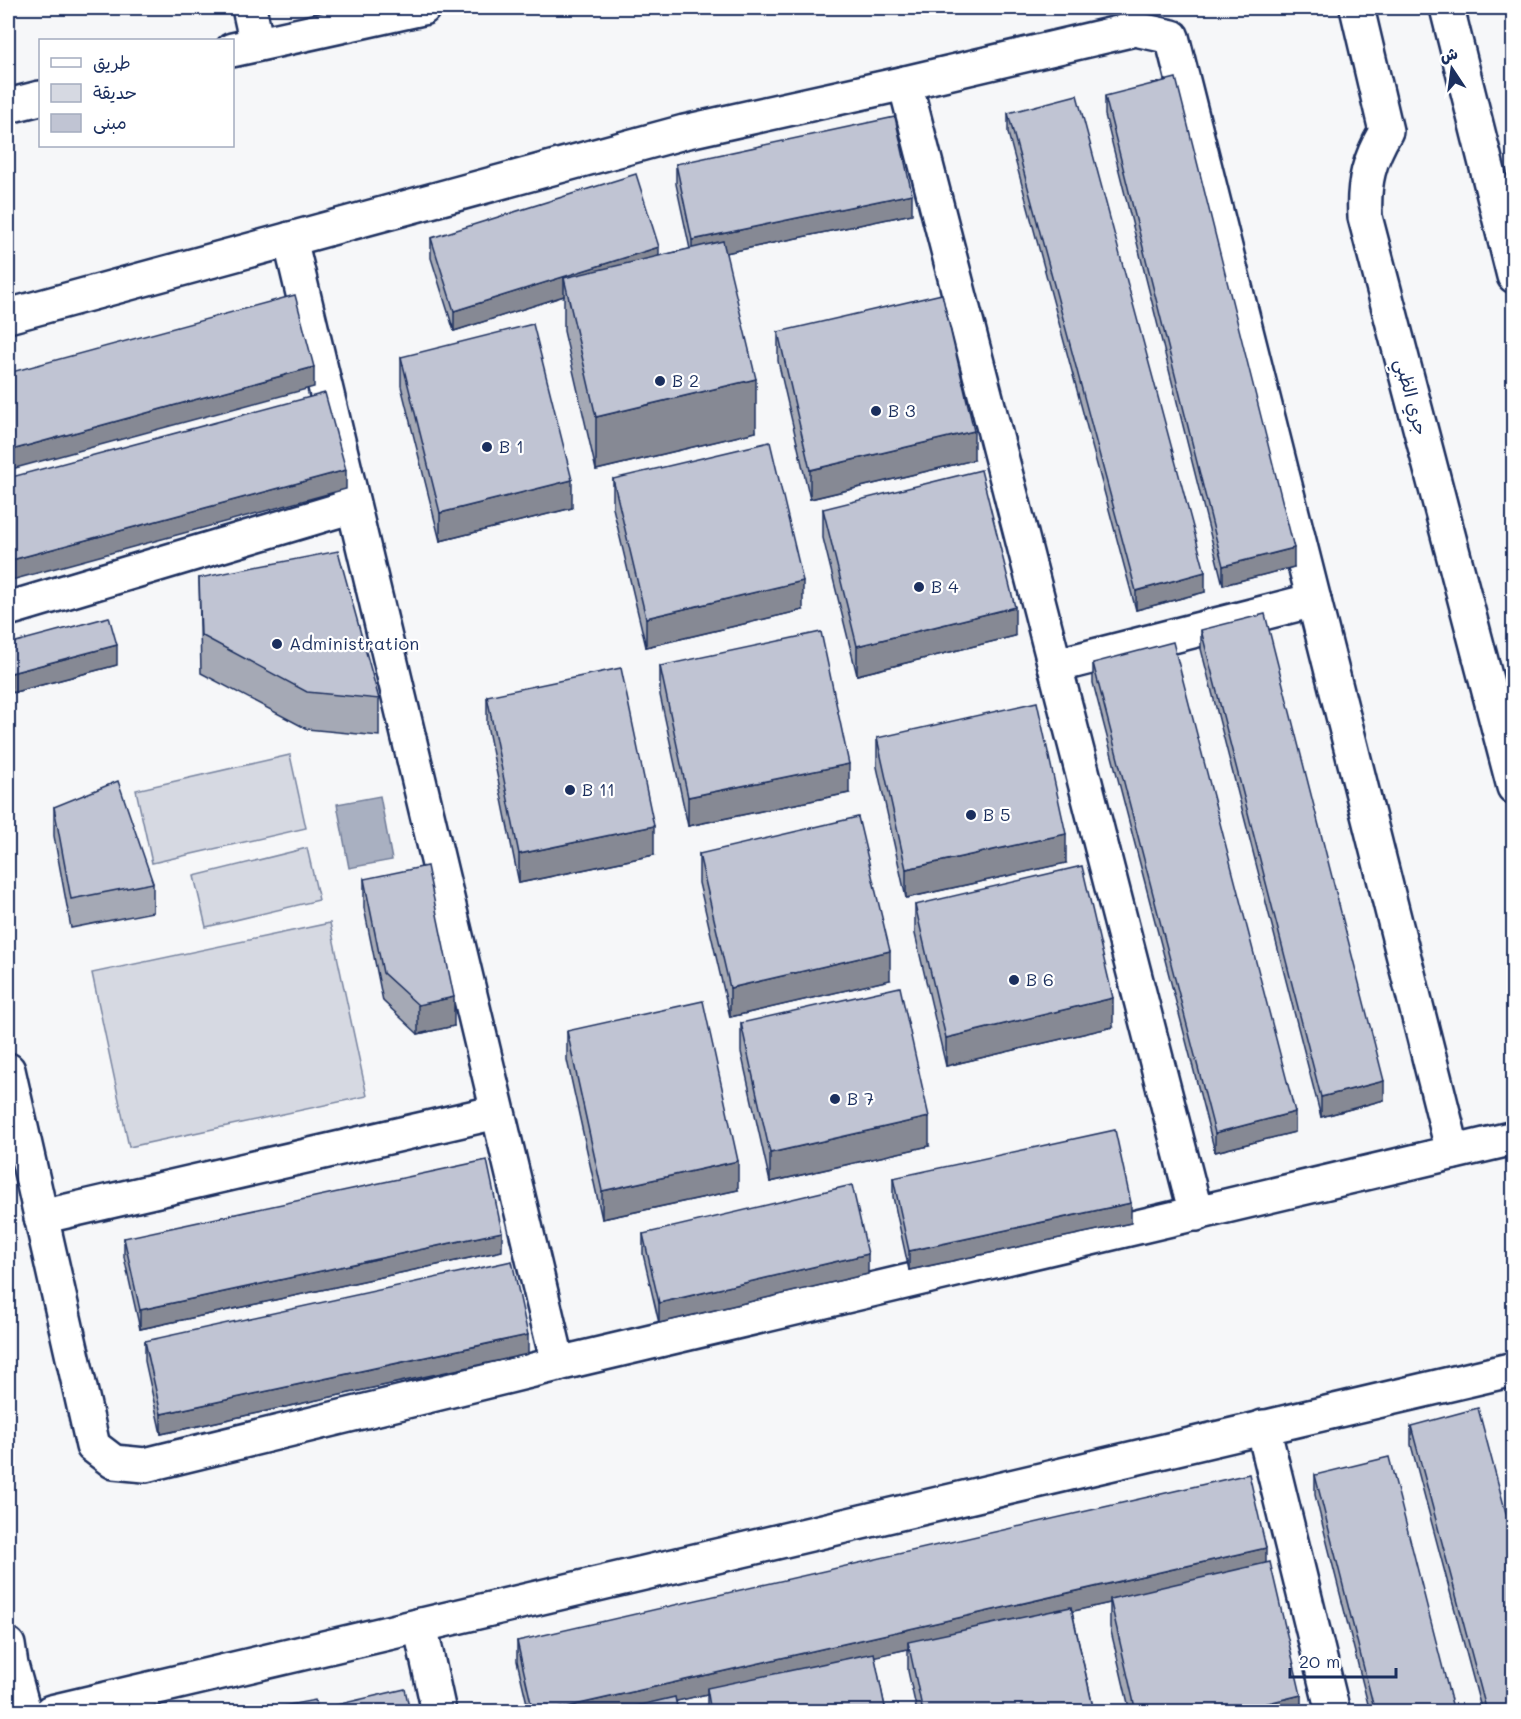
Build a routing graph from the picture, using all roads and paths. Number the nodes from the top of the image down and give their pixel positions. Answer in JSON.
{"nodes":[{"id":1,"x":249,"y":8,"type":"edge"},
{"id":2,"x":423,"y":8,"type":"edge"},
{"id":3,"x":1357,"y":8,"type":"edge"},
{"id":4,"x":1447,"y":8,"type":"edge"},
{"id":5,"x":245,"y":47,"type":"edge"},
{"id":6,"x":905,"y":83,"type":"junction"},
{"id":7,"x":39,"y":98,"type":"edge"},
{"id":8,"x":8,"y":106,"type":"edge"},
{"id":9,"x":290,"y":239,"type":"junction"},
{"id":10,"x":1514,"y":276,"type":"edge"},
{"id":11,"x":8,"y":316,"type":"edge"},
{"id":12,"x":353,"y":506,"type":"junction"},
{"id":13,"x":1314,"y":600,"type":"junction"},
{"id":14,"x":8,"y":609,"type":"edge"},
{"id":15,"x":1055,"y":666,"type":"junction"},
{"id":16,"x":1514,"y":787,"type":"edge"},
{"id":17,"x":8,"y":1070,"type":"edge"},
{"id":18,"x":497,"y":1112,"type":"junction"},
{"id":19,"x":1514,"y":1138,"type":"edge"},
{"id":20,"x":1453,"y":1152,"type":"junction"},
{"id":21,"x":1196,"y":1214,"type":"junction"},
{"id":22,"x":41,"y":1217,"type":"junction"},
{"id":23,"x":558,"y":1364,"type":"junction"},
{"id":24,"x":1514,"y":1369,"type":"edge"},
{"id":25,"x":1263,"y":1427,"type":"junction"},
{"id":26,"x":420,"y":1625,"type":"junction"},
{"id":27,"x":8,"y":1645,"type":"edge"},
{"id":28,"x":163,"y":1699,"type":"edge"},
{"id":29,"x":24,"y":1712,"type":"edge"},
{"id":30,"x":51,"y":1712,"type":"edge"},
{"id":31,"x":439,"y":1712,"type":"edge"},
{"id":32,"x":1333,"y":1712,"type":"edge"}],
"edges":[{"from":1,"to":5,"type":"street"},
{"from":2,"to":5,"type":"street"},
{"from":3,"to":16,"type":"street","name":"جري الظبي"},
{"from":4,"to":10,"type":"street"},
{"from":6,"to":9,"type":"street"},
{"from":6,"to":13,"type":"street"},
{"from":6,"to":15,"type":"street"},
{"from":7,"to":8,"type":"street"},
{"from":9,"to":11,"type":"street"},
{"from":9,"to":12,"type":"street"},
{"from":12,"to":14,"type":"street"},
{"from":12,"to":18,"type":"street"},
{"from":13,"to":15,"type":"street"},
{"from":13,"to":20,"type":"street"},
{"from":15,"to":21,"type":"street"},
{"from":17,"to":22,"type":"street"},
{"from":18,"to":22,"type":"street"},
{"from":18,"to":23,"type":"street"},
{"from":19,"to":20,"type":"street"},
{"from":20,"to":21,"type":"street"},
{"from":21,"to":23,"type":"street"},
{"from":22,"to":23,"type":"street"},
{"from":24,"to":25,"type":"street"},
{"from":25,"to":26,"type":"street"},
{"from":25,"to":32,"type":"street"},
{"from":26,"to":28,"type":"street"},
{"from":26,"to":31,"type":"street"},
{"from":27,"to":29,"type":"street"},
{"from":28,"to":30,"type":"street"}]}
